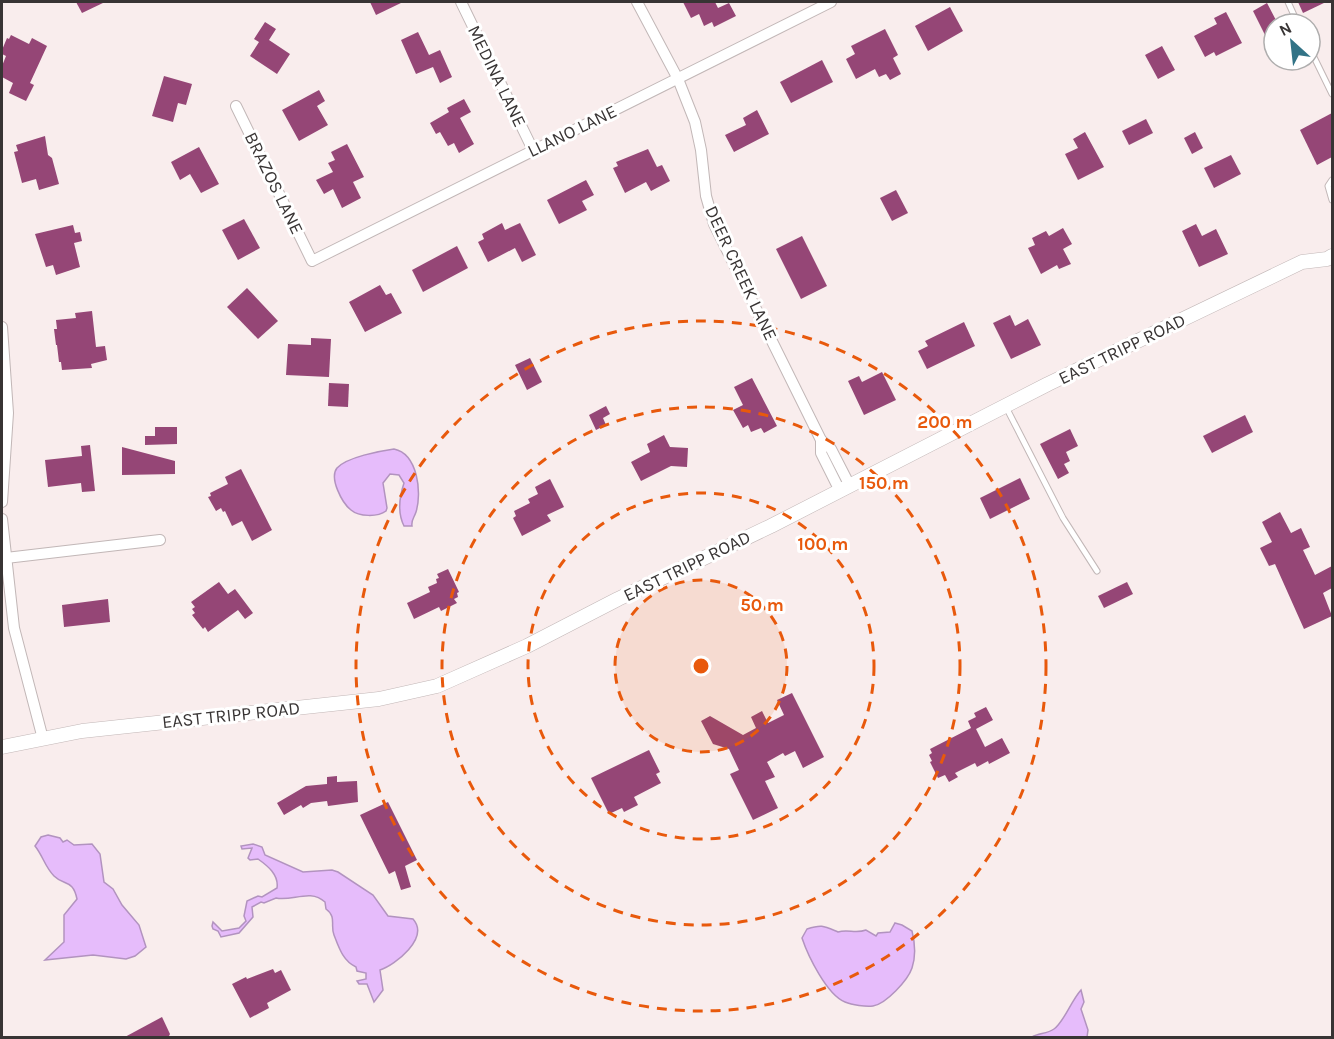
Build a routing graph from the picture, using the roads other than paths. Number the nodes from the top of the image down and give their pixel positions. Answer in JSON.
{"nodes":[{"id":1,"x":461,"y":2,"type":"edge"},
{"id":2,"x":637,"y":2,"type":"edge"},
{"id":3,"x":831,"y":2,"type":"edge"},
{"id":4,"x":1321,"y":72,"type":"edge"},
{"id":5,"x":678,"y":79,"type":"junction"},
{"id":6,"x":1332,"y":94,"type":"edge"},
{"id":7,"x":236,"y":106,"type":"dead end"},
{"id":8,"x":533,"y":150,"type":"junction"},
{"id":9,"x":1332,"y":180,"type":"edge"},
{"id":10,"x":1332,"y":200,"type":"edge"},
{"id":11,"x":1332,"y":256,"type":"edge"},
{"id":12,"x":312,"y":261,"type":"joint"},
{"id":13,"x":2,"y":327,"type":"edge"},
{"id":14,"x":1006,"y":406,"type":"junction"},
{"id":15,"x":845,"y":488,"type":"junction"},
{"id":16,"x":2,"y":502,"type":"edge"},
{"id":17,"x":2,"y":519,"type":"edge"},
{"id":18,"x":160,"y":540,"type":"dead end"},
{"id":19,"x":6,"y":558,"type":"junction"},
{"id":20,"x":1097,"y":571,"type":"dead end"},
{"id":21,"x":43,"y":739,"type":"junction"},
{"id":22,"x":2,"y":747,"type":"edge"}],
"edges":[{"from":1,"to":8,"type":"street","name":"MEDINA LANE"},
{"from":2,"to":5,"type":"street","name":"DEER CREEK LANE"},
{"from":3,"to":5,"type":"street","name":"LLANO LANE"},
{"from":4,"to":6,"type":"lane"},
{"from":5,"to":8,"type":"street","name":"LLANO LANE"},
{"from":5,"to":15,"type":"street","name":"DEER CREEK LANE"},
{"from":7,"to":12,"type":"street","name":"BRAZOS LANE"},
{"from":8,"to":12,"type":"street","name":"LLANO LANE"},
{"from":9,"to":10,"type":"lane"},
{"from":11,"to":14,"type":"street","name":"EAST TRIPP ROAD"},
{"from":13,"to":16,"type":"street"},
{"from":14,"to":15,"type":"street","name":"EAST TRIPP ROAD"},
{"from":14,"to":20,"type":"lane"},
{"from":15,"to":21,"type":"street","name":"EAST TRIPP ROAD"},
{"from":17,"to":19,"type":"street"},
{"from":18,"to":19,"type":"street"},
{"from":19,"to":21,"type":"street"},
{"from":21,"to":22,"type":"street","name":"EAST TRIPP ROAD"}]}
